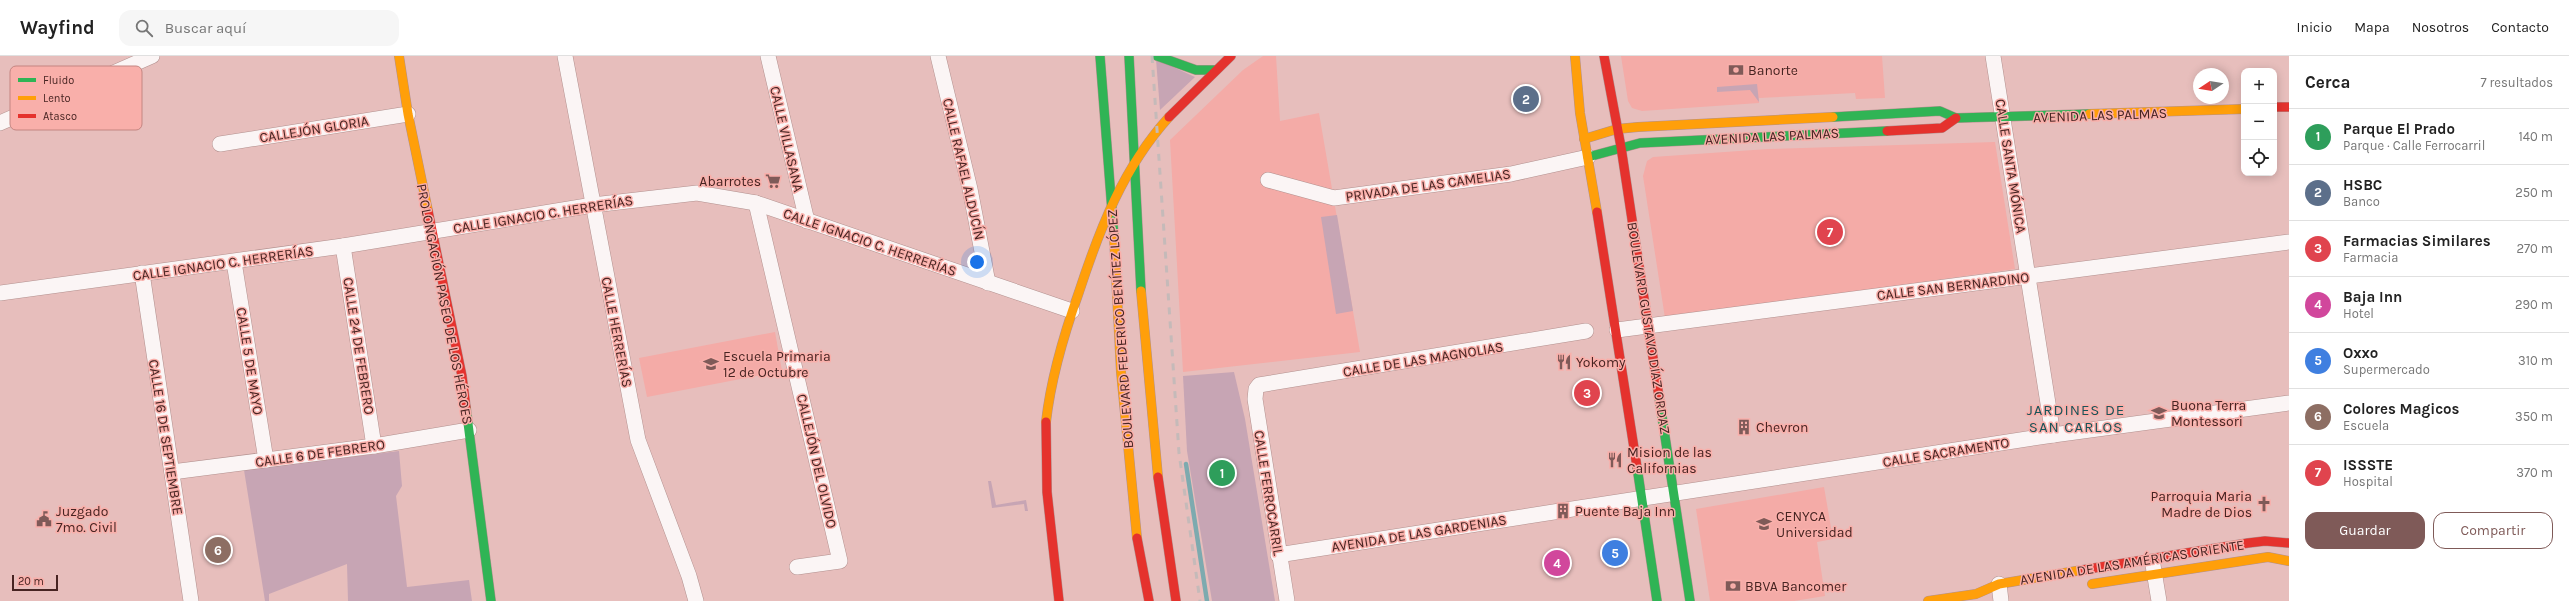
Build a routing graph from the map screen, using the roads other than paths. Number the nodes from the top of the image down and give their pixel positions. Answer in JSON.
{"nodes":[{"id":1,"x":398,"y":56,"type":"edge"},
{"id":2,"x":565,"y":56,"type":"edge"},
{"id":3,"x":768,"y":56,"type":"edge"},
{"id":4,"x":938,"y":56,"type":"edge"},
{"id":5,"x":1100,"y":56,"type":"edge"},
{"id":6,"x":1129,"y":56,"type":"edge"},
{"id":7,"x":1157,"y":56,"type":"edge"},
{"id":8,"x":1231,"y":56,"type":"edge"},
{"id":9,"x":1575,"y":56,"type":"edge"},
{"id":10,"x":1604,"y":56,"type":"edge"},
{"id":11,"x":1994,"y":56,"type":"edge"},
{"id":12,"x":143,"y":58,"type":"edge"},
{"id":13,"x":125,"y":66,"type":"edge"},
{"id":14,"x":1215,"y":70,"type":"junction"},
{"id":15,"x":2289,"y":107,"type":"edge"},
{"id":16,"x":2277,"y":108,"type":"edge"},
{"id":17,"x":2241,"y":109,"type":"edge"},
{"id":18,"x":408,"y":114,"type":"junction"},
{"id":19,"x":10,"y":118,"type":"edge"},
{"id":20,"x":1956,"y":118,"type":"junction"},
{"id":21,"x":2003,"y":118,"type":"junction"},
{"id":22,"x":0,"y":123,"type":"edge"},
{"id":23,"x":1617,"y":129,"type":"junction"},
{"id":24,"x":1584,"y":139,"type":"junction"},
{"id":25,"x":220,"y":144,"type":"dead end"},
{"id":26,"x":1621,"y":147,"type":"junction"},
{"id":27,"x":1588,"y":157,"type":"junction"},
{"id":28,"x":1134,"y":161,"type":"junction"},
{"id":29,"x":1268,"y":180,"type":"dead end"},
{"id":30,"x":756,"y":203,"type":"junction"},
{"id":31,"x":1112,"y":203,"type":"junction"},
{"id":32,"x":593,"y":205,"type":"junction"},
{"id":33,"x":807,"y":221,"type":"junction"},
{"id":34,"x":434,"y":232,"type":"junction"},
{"id":35,"x":2289,"y":242,"type":"edge"},
{"id":36,"x":343,"y":246,"type":"junction"},
{"id":37,"x":234,"y":262,"type":"junction"},
{"id":38,"x":142,"y":273,"type":"junction"},
{"id":39,"x":2028,"y":276,"type":"junction"},
{"id":40,"x":988,"y":283,"type":"junction"},
{"id":41,"x":0,"y":294,"type":"edge"},
{"id":42,"x":1072,"y":310,"type":"junction"},
{"id":43,"x":1648,"y":326,"type":"junction"},
{"id":44,"x":1617,"y":330,"type":"junction"},
{"id":45,"x":1586,"y":331,"type":"dead end"},
{"id":46,"x":1259,"y":385,"type":"joint"},
{"id":47,"x":2289,"y":403,"type":"edge"},
{"id":48,"x":469,"y":430,"type":"junction"},
{"id":49,"x":2053,"y":436,"type":"junction"},
{"id":50,"x":374,"y":446,"type":"junction"},
{"id":51,"x":266,"y":460,"type":"junction"},
{"id":52,"x":172,"y":472,"type":"junction"},
{"id":53,"x":1674,"y":492,"type":"junction"},
{"id":54,"x":1642,"y":498,"type":"junction"},
{"id":55,"x":2289,"y":543,"type":"edge"},
{"id":56,"x":1278,"y":555,"type":"junction"},
{"id":57,"x":2289,"y":561,"type":"edge"},
{"id":58,"x":2154,"y":567,"type":"junction"},
{"id":59,"x":797,"y":568,"type":"dead end"},
{"id":60,"x":2085,"y":585,"type":"dead end"},
{"id":61,"x":1976,"y":594,"type":"junction"},
{"id":62,"x":2002,"y":595,"type":"edge"},
{"id":63,"x":191,"y":601,"type":"edge"},
{"id":64,"x":491,"y":601,"type":"edge"},
{"id":65,"x":696,"y":601,"type":"edge"},
{"id":66,"x":1059,"y":601,"type":"edge"},
{"id":67,"x":1149,"y":601,"type":"edge"},
{"id":68,"x":1176,"y":601,"type":"edge"},
{"id":69,"x":1287,"y":601,"type":"edge"},
{"id":70,"x":1657,"y":601,"type":"edge"},
{"id":71,"x":1690,"y":601,"type":"edge"},
{"id":72,"x":1928,"y":601,"type":"edge"},
{"id":73,"x":2159,"y":601,"type":"edge"}],
"edges":[{"from":1,"to":18,"type":"main road","name":"PROLONGACIÓN PASEO DE LOS HÉROES"},
{"from":2,"to":32,"type":"street","name":"CALLE HERRERÍAS"},
{"from":3,"to":33,"type":"street","name":"CALLE VILLASANA"},
{"from":4,"to":40,"type":"street","name":"CALLE RAFAEL ALDUCÍN"},
{"from":5,"to":31,"type":"main road","name":"BOULEVARD FEDERICO BENÍTEZ LÓPEZ"},
{"from":6,"to":28,"type":"main road","name":"BOULEVARD FEDERICO BENÍTEZ LÓPEZ"},
{"from":7,"to":14,"type":"main road"},
{"from":8,"to":14,"type":"main road"},
{"from":9,"to":24,"type":"main road"},
{"from":10,"to":23,"type":"main road","name":"BOULEVARD GUSTAVO DÍAZ ORDAZ"},
{"from":11,"to":21,"type":"street","name":"CALLE SANTA MÓNICA"},
{"from":12,"to":13,"type":"street"},
{"from":14,"to":28,"type":"main road"},
{"from":15,"to":16,"type":"main road"},
{"from":17,"to":21,"type":"main road","name":"AVENIDA LAS PALMAS"},
{"from":18,"to":25,"type":"street","name":"CALLEJÓN GLORIA"},
{"from":18,"to":34,"type":"main road","name":"PROLONGACIÓN PASEO DE LOS HÉROES"},
{"from":19,"to":22,"type":"street"},
{"from":20,"to":21,"type":"main road","name":"AVENIDA LAS PALMAS"},
{"from":20,"to":23,"type":"main road","name":"AVENIDA LAS PALMAS"},
{"from":20,"to":26,"type":"main road","name":"AVENIDA LAS PALMAS"},
{"from":21,"to":39,"type":"street","name":"CALLE SANTA MÓNICA"},
{"from":23,"to":24,"type":"main road","name":"AVENIDA LAS PALMAS"},
{"from":23,"to":26,"type":"main road","name":"BOULEVARD GUSTAVO DÍAZ ORDAZ"},
{"from":24,"to":27,"type":"main road"},
{"from":26,"to":27,"type":"main road","name":"AVENIDA LAS PALMAS"},
{"from":26,"to":43,"type":"main road","name":"BOULEVARD GUSTAVO DÍAZ ORDAZ"},
{"from":27,"to":29,"type":"street","name":"PRIVADA DE LAS CAMELIAS"},
{"from":27,"to":44,"type":"main road"},
{"from":28,"to":31,"type":"main road"},
{"from":28,"to":68,"type":"main road","name":"BOULEVARD FEDERICO BENÍTEZ LÓPEZ"},
{"from":30,"to":32,"type":"street","name":"CALLE IGNACIO C. HERRERÍAS"},
{"from":30,"to":33,"type":"street","name":"CALLE IGNACIO C. HERRERÍAS"},
{"from":30,"to":59,"type":"street","name":"CALLEJÓN DEL OLVIDO"},
{"from":31,"to":42,"type":"main road"},
{"from":31,"to":67,"type":"main road","name":"BOULEVARD FEDERICO BENÍTEZ LÓPEZ"},
{"from":32,"to":34,"type":"street","name":"CALLE IGNACIO C. HERRERÍAS"},
{"from":32,"to":65,"type":"street","name":"CALLE HERRERÍAS"},
{"from":33,"to":40,"type":"street","name":"CALLE IGNACIO C. HERRERÍAS"},
{"from":34,"to":36,"type":"street","name":"CALLE IGNACIO C. HERRERÍAS"},
{"from":34,"to":48,"type":"main road","name":"PROLONGACIÓN PASEO DE LOS HÉROES"},
{"from":35,"to":39,"type":"street","name":"CALLE SAN BERNARDINO"},
{"from":36,"to":37,"type":"street","name":"CALLE IGNACIO C. HERRERÍAS"},
{"from":36,"to":50,"type":"street","name":"CALLE 24 DE FEBRERO"},
{"from":37,"to":38,"type":"street","name":"CALLE IGNACIO C. HERRERÍAS"},
{"from":37,"to":51,"type":"street","name":"CALLE 5 DE MAYO"},
{"from":38,"to":41,"type":"street","name":"CALLE IGNACIO C. HERRERÍAS"},
{"from":38,"to":52,"type":"street","name":"CALLE 16 DE SEPTIEMBRE"},
{"from":39,"to":43,"type":"street","name":"CALLE SAN BERNARDINO"},
{"from":39,"to":49,"type":"street","name":"CALLE SANTA MÓNICA"},
{"from":40,"to":42,"type":"street","name":"CALLE IGNACIO C. HERRERÍAS"},
{"from":42,"to":66,"type":"main road"},
{"from":43,"to":44,"type":"street","name":"CALLE SAN BERNARDINO"},
{"from":43,"to":53,"type":"main road","name":"BOULEVARD GUSTAVO DÍAZ ORDAZ"},
{"from":44,"to":54,"type":"main road"},
{"from":45,"to":46,"type":"street","name":"CALLE DE LAS MAGNOLIAS"},
{"from":46,"to":56,"type":"street","name":"CALLE FERROCARRIL"},
{"from":47,"to":49,"type":"street","name":"CALLE SACRAMENTO"},
{"from":48,"to":50,"type":"street","name":"CALLE 6 DE FEBRERO"},
{"from":48,"to":64,"type":"main road","name":"PROLONGACIÓN PASEO DE LOS HÉROES"},
{"from":49,"to":53,"type":"street","name":"CALLE SACRAMENTO"},
{"from":50,"to":51,"type":"street","name":"CALLE 6 DE FEBRERO"},
{"from":51,"to":52,"type":"street","name":"CALLE 6 DE FEBRERO"},
{"from":52,"to":63,"type":"street","name":"CALLE 16 DE SEPTIEMBRE"},
{"from":53,"to":54,"type":"street","name":"CALLE SACRAMENTO"},
{"from":53,"to":71,"type":"main road","name":"BOULEVARD GUSTAVO DÍAZ ORDAZ"},
{"from":54,"to":56,"type":"street","name":"AVENIDA DE LAS GARDENIAS"},
{"from":54,"to":70,"type":"main road"},
{"from":55,"to":58,"type":"main road","name":"AVENIDA DE LAS AMÉRICAS ORIENTE"},
{"from":56,"to":69,"type":"street","name":"CALLE FERROCARRIL"},
{"from":57,"to":58,"type":"main road","name":"AVENIDA DE LAS AMÉRICAS ORIENTE"},
{"from":58,"to":60,"type":"main road","name":"AVENIDA DE LAS AMÉRICAS ORIENTE"},
{"from":58,"to":62,"type":"main road","name":"AVENIDA DE LAS AMÉRICAS ORIENTE"},
{"from":58,"to":73,"type":"street"},
{"from":61,"to":62,"type":"main road","name":"AVENIDA DE LAS AMÉRICAS ORIENTE"},
{"from":61,"to":62,"type":"main road","name":"AVENIDA DE LAS AMÉRICAS ORIENTE"},
{"from":61,"to":72,"type":"main road","name":"AVENIDA DE LAS AMÉRICAS ORIENTE"}]}
